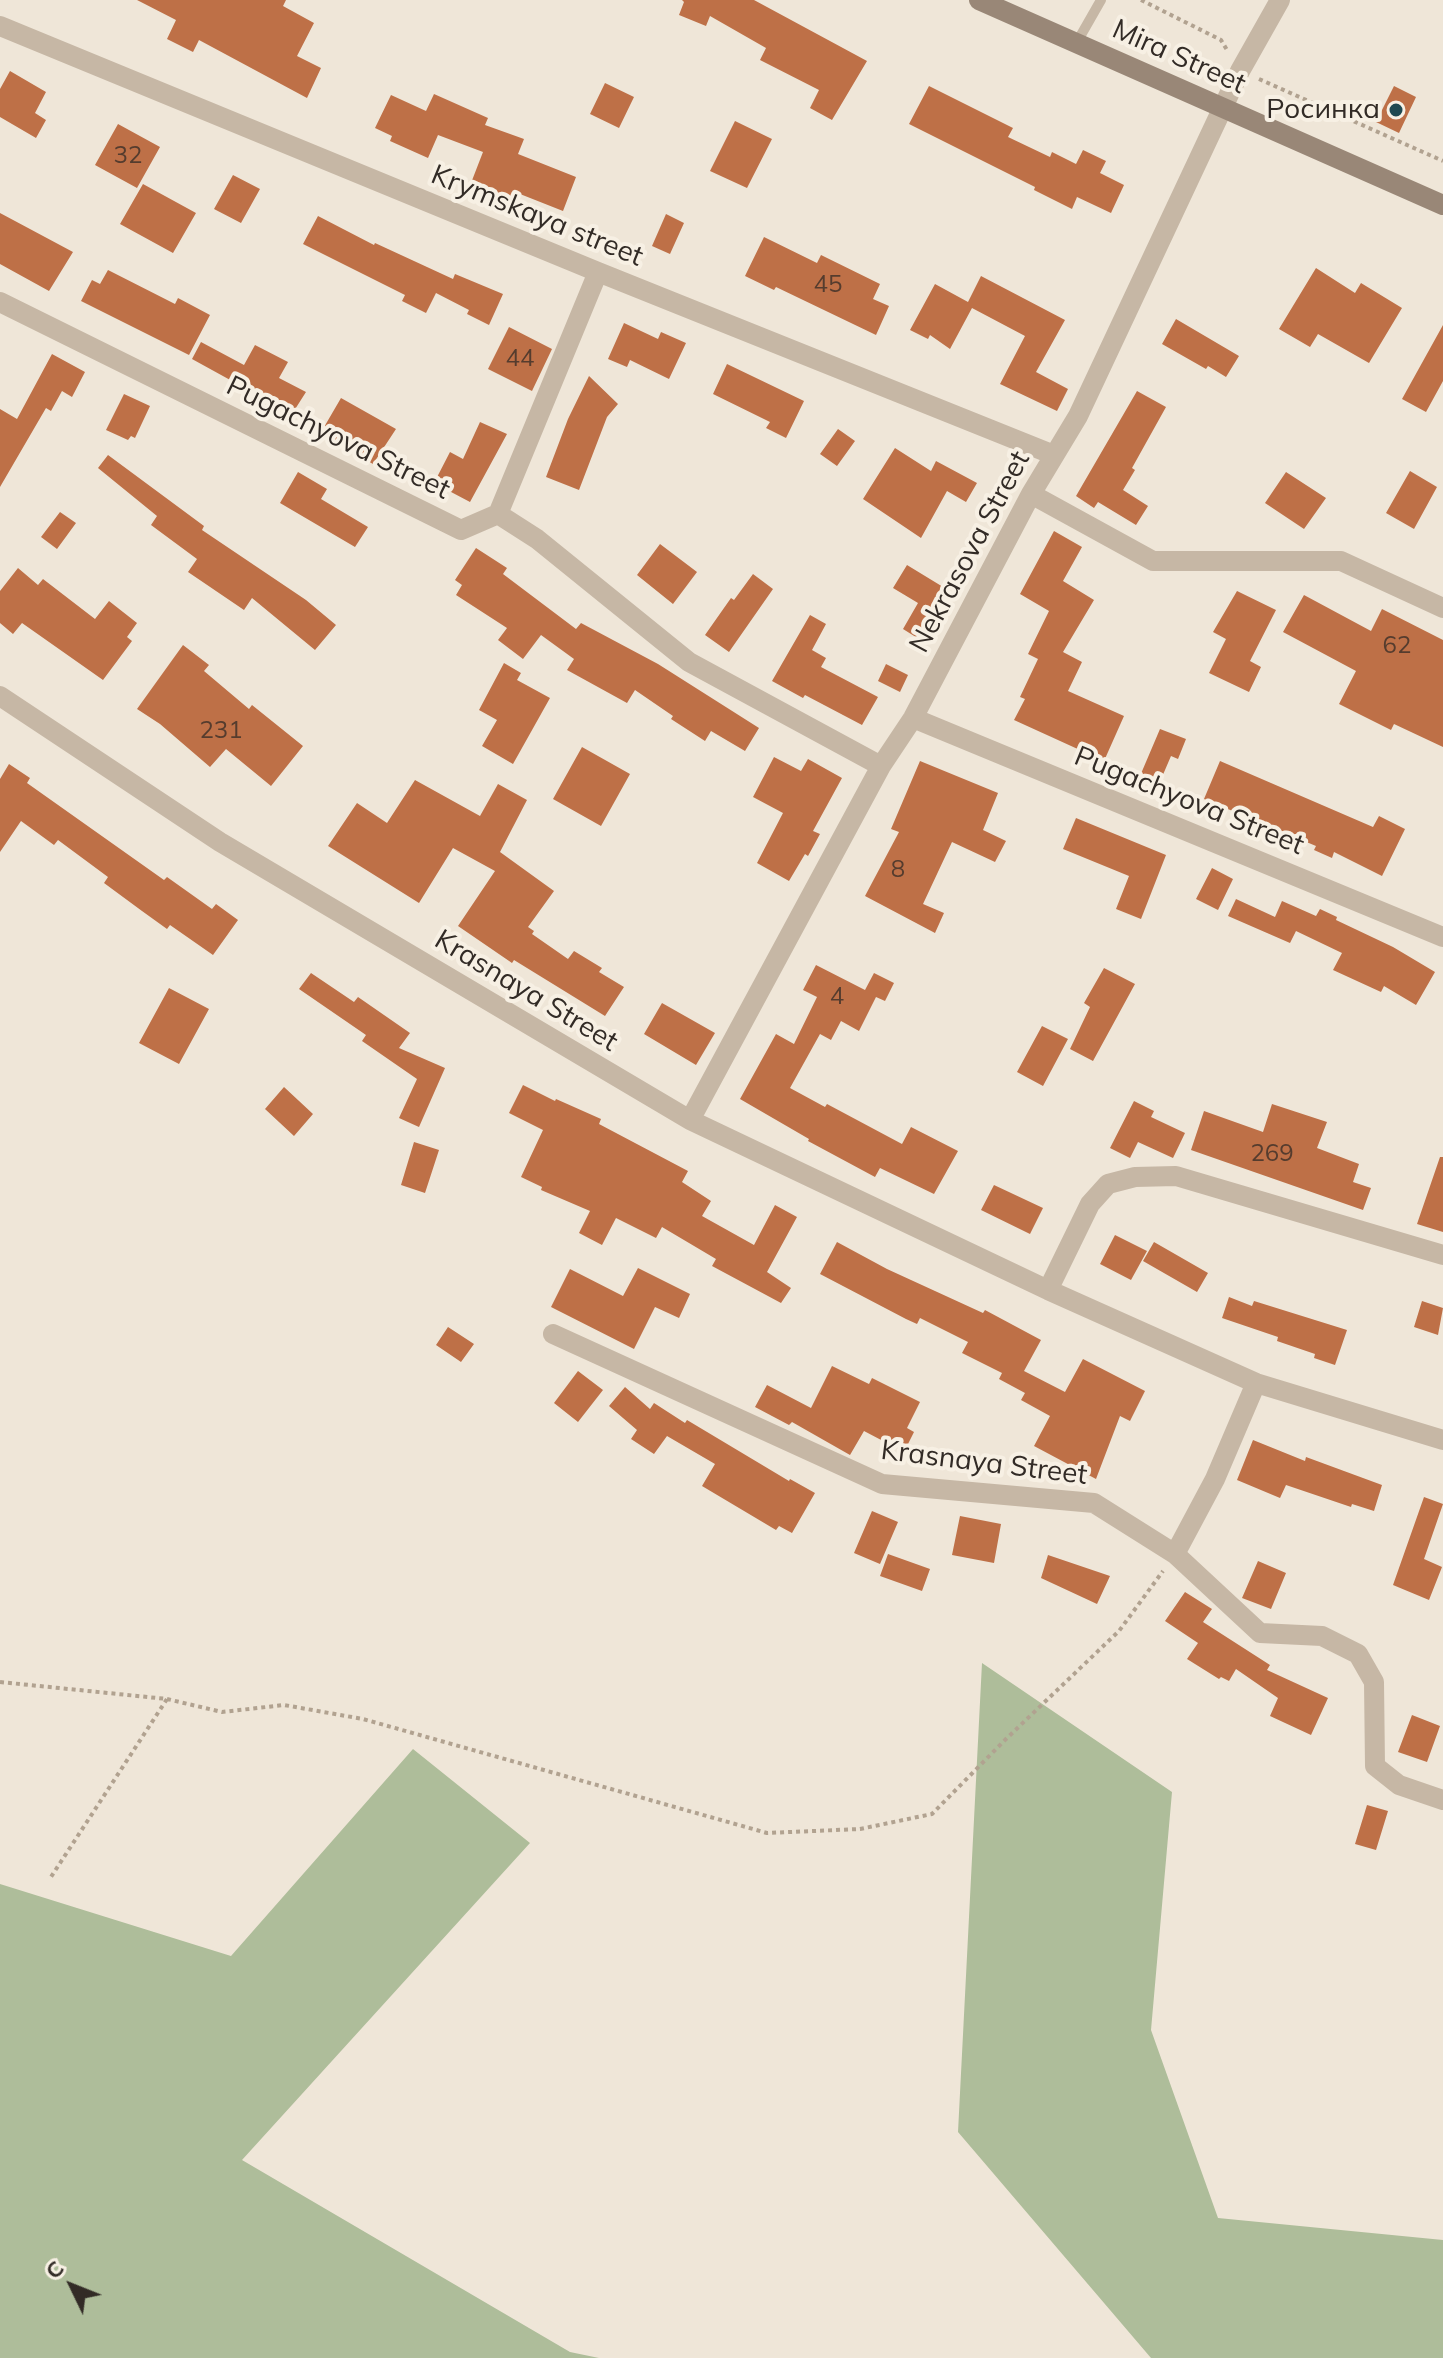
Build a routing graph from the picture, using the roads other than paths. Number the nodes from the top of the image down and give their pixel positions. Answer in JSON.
{"nodes":[{"id":1,"x":979,"y":0,"type":"edge"},
{"id":2,"x":1101,"y":0,"type":"edge"},
{"id":3,"x":1280,"y":0,"type":"edge"},
{"id":4,"x":0,"y":26,"type":"edge"},
{"id":5,"x":1077,"y":42,"type":"junction"},
{"id":6,"x":1224,"y":108,"type":"junction"},
{"id":7,"x":1443,"y":205,"type":"edge"},
{"id":8,"x":598,"y":272,"type":"junction"},
{"id":9,"x":0,"y":302,"type":"edge"},
{"id":10,"x":1054,"y":455,"type":"junction"},
{"id":11,"x":1031,"y":494,"type":"junction"},
{"id":12,"x":498,"y":514,"type":"junction"},
{"id":13,"x":1443,"y":608,"type":"edge"},
{"id":14,"x":0,"y":696,"type":"edge"},
{"id":15,"x":913,"y":718,"type":"junction"},
{"id":16,"x":881,"y":766,"type":"junction"},
{"id":17,"x":1443,"y":937,"type":"edge"},
{"id":18,"x":690,"y":1120,"type":"junction"},
{"id":19,"x":1443,"y":1255,"type":"edge"},
{"id":20,"x":1048,"y":1290,"type":"junction"},
{"id":21,"x":553,"y":1334,"type":"dead end"},
{"id":22,"x":1256,"y":1383,"type":"junction"},
{"id":23,"x":1443,"y":1440,"type":"edge"},
{"id":24,"x":1175,"y":1554,"type":"junction"},
{"id":25,"x":1443,"y":1800,"type":"edge"}],
"edges":[{"from":1,"to":5,"type":"street","name":"Mira Street"},
{"from":2,"to":5,"type":"lane"},
{"from":3,"to":6,"type":"street","name":"Nekrasova Street"},
{"from":4,"to":8,"type":"street","name":"Krymskaya street"},
{"from":5,"to":6,"type":"street","name":"Mira Street"},
{"from":6,"to":7,"type":"street","name":"Mira Street"},
{"from":6,"to":10,"type":"street","name":"Nekrasova Street"},
{"from":8,"to":10,"type":"street","name":"Krymskaya street"},
{"from":8,"to":12,"type":"street"},
{"from":9,"to":12,"type":"street","name":"Pugachyova Street"},
{"from":10,"to":11,"type":"street","name":"Nekrasova Street"},
{"from":11,"to":13,"type":"street"},
{"from":11,"to":15,"type":"street","name":"Nekrasova Street"},
{"from":12,"to":16,"type":"street"},
{"from":14,"to":18,"type":"street","name":"Krasnaya Street"},
{"from":15,"to":16,"type":"street","name":"Nekrasova Street"},
{"from":15,"to":17,"type":"street","name":"Pugachyova Street"},
{"from":16,"to":18,"type":"street","name":"Nekrasova Street"},
{"from":18,"to":20,"type":"street","name":"Krasnaya Street"},
{"from":19,"to":20,"type":"street"},
{"from":20,"to":22,"type":"street","name":"Krasnaya Street"},
{"from":21,"to":24,"type":"street","name":"Krasnaya Street"},
{"from":22,"to":23,"type":"street","name":"Krasnaya Street"},
{"from":22,"to":24,"type":"street"},
{"from":24,"to":25,"type":"street","name":"Krasnaya Street"}]}
